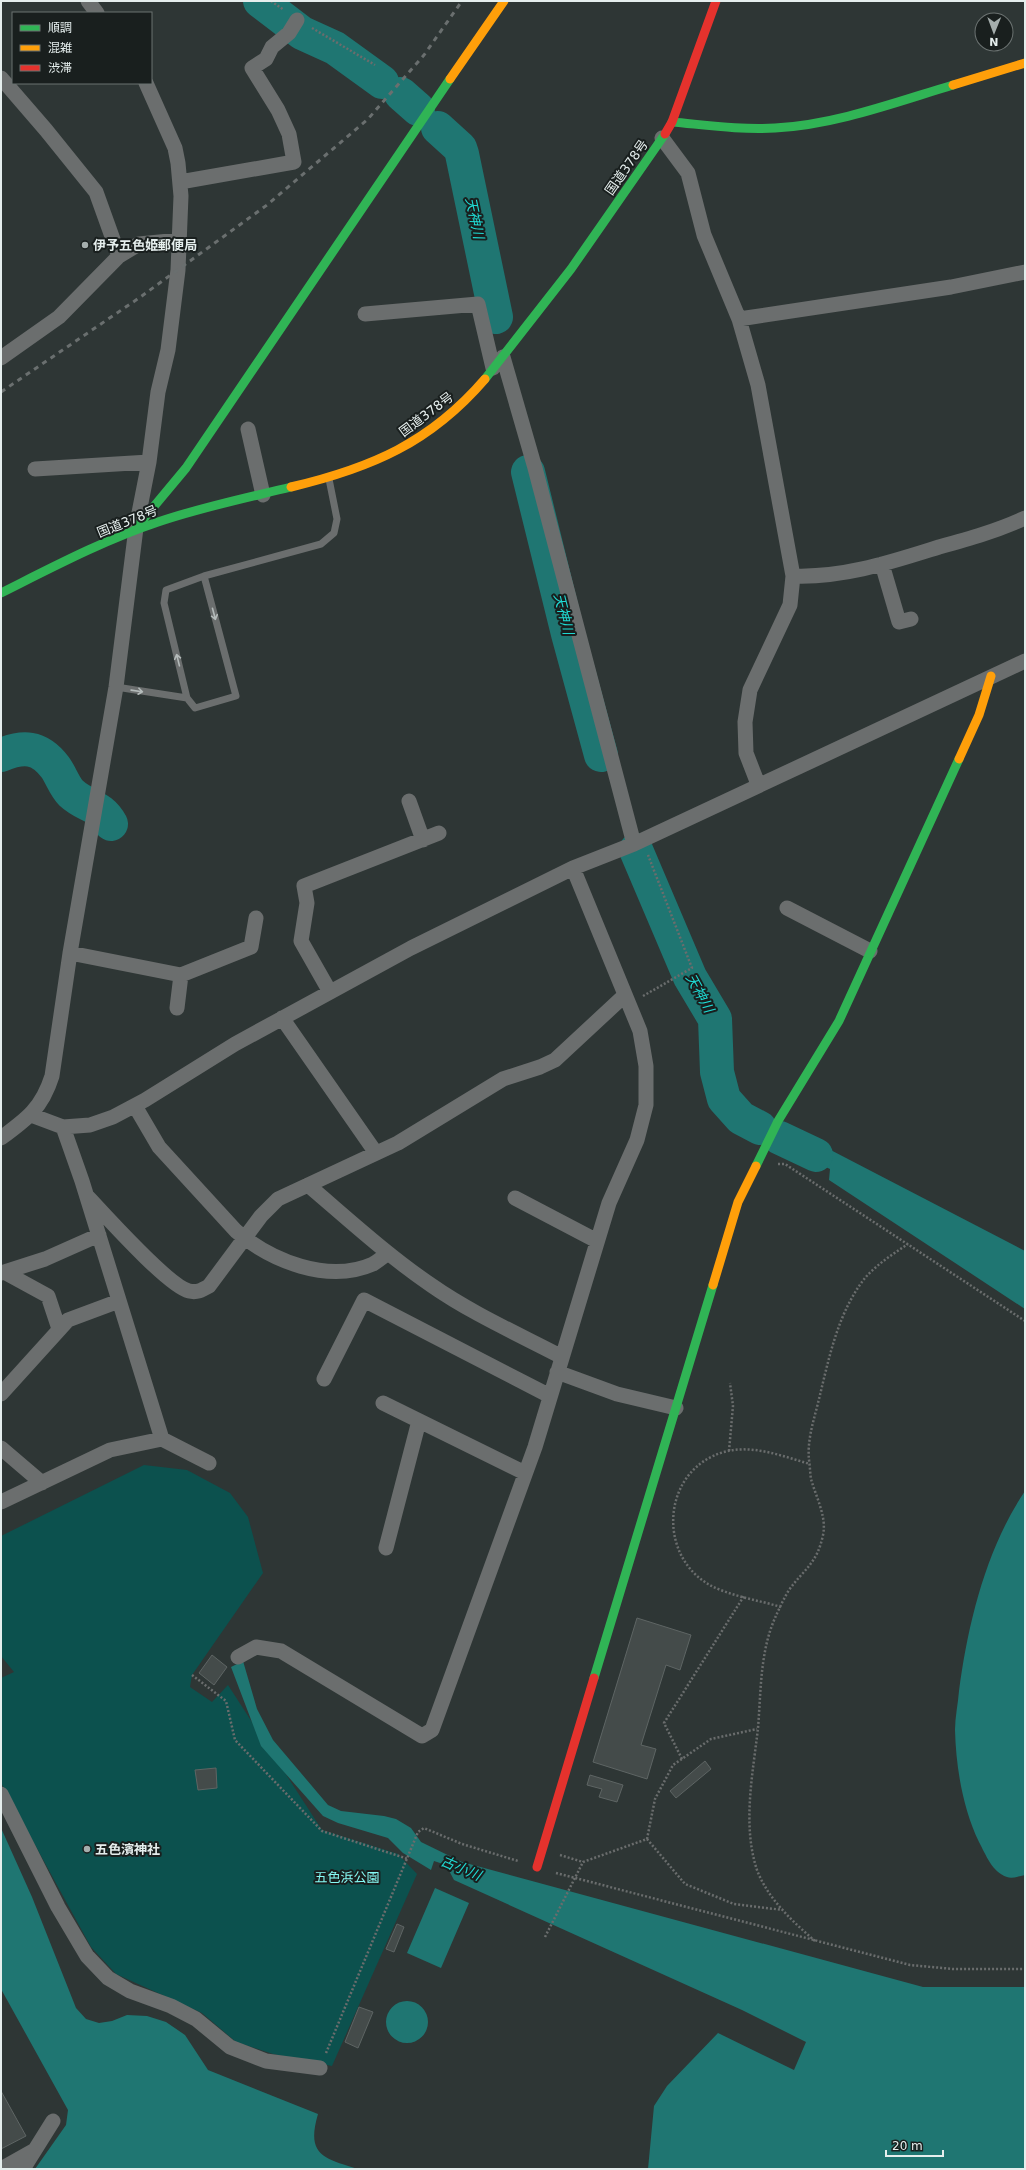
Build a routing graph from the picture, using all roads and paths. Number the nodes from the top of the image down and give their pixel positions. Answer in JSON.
{"nodes":[{"id":1,"x":88,"y":1,"type":"edge"},
{"id":2,"x":271,"y":1,"type":"edge"},
{"id":3,"x":504,"y":1,"type":"edge"},
{"id":4,"x":716,"y":1,"type":"edge"},
{"id":5,"x":96,"y":12,"type":"edge"},
{"id":6,"x":294,"y":25,"type":"junction"},
{"id":7,"x":1025,"y":62,"type":"edge"},
{"id":8,"x":375,"y":65,"type":"dead end"},
{"id":9,"x":1,"y":78,"type":"edge"},
{"id":10,"x":146,"y":84,"type":"edge"},
{"id":11,"x":672,"y":122,"type":"junction"},
{"id":12,"x":662,"y":138,"type":"junction"},
{"id":13,"x":180,"y":182,"type":"junction"},
{"id":14,"x":180,"y":240,"type":"junction"},
{"id":15,"x":119,"y":256,"type":"junction"},
{"id":16,"x":1025,"y":272,"type":"edge"},
{"id":17,"x":365,"y":314,"type":"dead end"},
{"id":18,"x":739,"y":319,"type":"junction"},
{"id":19,"x":503,"y":356,"type":"junction"},
{"id":20,"x":1,"y":358,"type":"edge"},
{"id":21,"x":493,"y":368,"type":"junction"},
{"id":22,"x":248,"y":429,"type":"dead end"},
{"id":23,"x":149,"y":462,"type":"junction"},
{"id":24,"x":35,"y":469,"type":"dead end"},
{"id":25,"x":329,"y":478,"type":"junction"},
{"id":26,"x":263,"y":495,"type":"junction"},
{"id":27,"x":1025,"y":518,"type":"edge"},
{"id":28,"x":136,"y":528,"type":"junction"},
{"id":29,"x":882,"y":564,"type":"junction"},
{"id":30,"x":204,"y":576,"type":"junction"},
{"id":31,"x":793,"y":576,"type":"junction"},
{"id":32,"x":1,"y":593,"type":"edge"},
{"id":33,"x":911,"y":619,"type":"dead end"},
{"id":34,"x":1025,"y":661,"type":"edge"},
{"id":35,"x":991,"y":676,"type":"junction"},
{"id":36,"x":116,"y":687,"type":"junction"},
{"id":37,"x":187,"y":698,"type":"junction"},
{"id":38,"x":758,"y":784,"type":"junction"},
{"id":39,"x":409,"y":801,"type":"dead end"},
{"id":40,"x":439,"y":834,"type":"dead end"},
{"id":41,"x":423,"y":840,"type":"junction"},
{"id":42,"x":638,"y":842,"type":"junction"},
{"id":43,"x":574,"y":868,"type":"junction"},
{"id":44,"x":787,"y":908,"type":"dead end"},
{"id":45,"x":256,"y":918,"type":"dead end"},
{"id":46,"x":870,"y":952,"type":"junction"},
{"id":47,"x":70,"y":953,"type":"junction"},
{"id":48,"x":181,"y":975,"type":"junction"},
{"id":49,"x":330,"y":992,"type":"junction"},
{"id":50,"x":627,"y":1000,"type":"junction"},
{"id":51,"x":177,"y":1008,"type":"dead end"},
{"id":52,"x":282,"y":1018,"type":"junction"},
{"id":53,"x":135,"y":1106,"type":"junction"},
{"id":54,"x":31,"y":1115,"type":"junction"},
{"id":55,"x":63,"y":1127,"type":"junction"},
{"id":56,"x":1,"y":1138,"type":"edge"},
{"id":57,"x":376,"y":1153,"type":"junction"},
{"id":58,"x":757,"y":1162,"type":"junction"},
{"id":59,"x":308,"y":1185,"type":"junction"},
{"id":60,"x":87,"y":1196,"type":"junction"},
{"id":61,"x":515,"y":1198,"type":"dead end"},
{"id":62,"x":99,"y":1235,"type":"junction"},
{"id":63,"x":244,"y":1238,"type":"junction"},
{"id":64,"x":597,"y":1241,"type":"junction"},
{"id":65,"x":908,"y":1244,"type":"junction"},
{"id":66,"x":388,"y":1253,"type":"junction"},
{"id":67,"x":2,"y":1272,"type":"edge"},
{"id":68,"x":119,"y":1301,"type":"junction"},
{"id":69,"x":1025,"y":1321,"type":"edge"},
{"id":70,"x":59,"y":1329,"type":"junction"},
{"id":71,"x":562,"y":1357,"type":"junction"},
{"id":72,"x":557,"y":1372,"type":"junction"},
{"id":73,"x":324,"y":1379,"type":"dead end"},
{"id":74,"x":730,"y":1383,"type":"dead end"},
{"id":75,"x":1,"y":1394,"type":"edge"},
{"id":76,"x":550,"y":1396,"type":"junction"},
{"id":77,"x":382,"y":1403,"type":"dead end"},
{"id":78,"x":676,"y":1408,"type":"junction"},
{"id":79,"x":419,"y":1421,"type":"junction"},
{"id":80,"x":162,"y":1439,"type":"junction"},
{"id":81,"x":1,"y":1448,"type":"edge"},
{"id":82,"x":729,"y":1451,"type":"junction"},
{"id":83,"x":209,"y":1463,"type":"dead end"},
{"id":84,"x":810,"y":1464,"type":"junction"},
{"id":85,"x":525,"y":1473,"type":"junction"},
{"id":86,"x":42,"y":1483,"type":"junction"},
{"id":87,"x":1,"y":1502,"type":"edge"},
{"id":88,"x":386,"y":1548,"type":"dead end"},
{"id":89,"x":744,"y":1596,"type":"junction"},
{"id":90,"x":781,"y":1607,"type":"junction"},
{"id":91,"x":238,"y":1657,"type":"dead end"},
{"id":92,"x":192,"y":1675,"type":"dead end"},
{"id":93,"x":758,"y":1729,"type":"junction"},
{"id":94,"x":682,"y":1759,"type":"junction"},
{"id":95,"x":1,"y":1794,"type":"edge"},
{"id":96,"x":648,"y":1839,"type":"junction"},
{"id":97,"x":564,"y":1856,"type":"dead end"},
{"id":98,"x":408,"y":1858,"type":"junction"},
{"id":99,"x":583,"y":1862,"type":"junction"},
{"id":100,"x":537,"y":1867,"type":"junction"},
{"id":101,"x":575,"y":1879,"type":"junction"},
{"id":102,"x":782,"y":1910,"type":"junction"},
{"id":103,"x":545,"y":1937,"type":"dead end"},
{"id":104,"x":815,"y":1941,"type":"junction"},
{"id":105,"x":1025,"y":1969,"type":"edge"},
{"id":106,"x":320,"y":2068,"type":"joint"},
{"id":107,"x":53,"y":2121,"type":"dead end"},
{"id":108,"x":35,"y":2150,"type":"junction"},
{"id":109,"x":1,"y":2169,"type":"edge"},
{"id":110,"x":23,"y":2169,"type":"edge"}],
"edges":[{"from":1,"to":5,"type":"street"},
{"from":2,"to":6,"type":"path"},
{"from":3,"to":28,"type":"main road"},
{"from":4,"to":11,"type":"main road","name":"国道378号"},
{"from":6,"to":8,"type":"path"},
{"from":6,"to":13,"type":"street"},
{"from":7,"to":11,"type":"main road"},
{"from":9,"to":15,"type":"street"},
{"from":10,"to":13,"type":"street"},
{"from":11,"to":12,"type":"main road","name":"国道378号"},
{"from":12,"to":18,"type":"street"},
{"from":12,"to":19,"type":"main road","name":"国道378号"},
{"from":13,"to":14,"type":"street"},
{"from":14,"to":15,"type":"street"},
{"from":14,"to":23,"type":"street"},
{"from":15,"to":20,"type":"street"},
{"from":16,"to":18,"type":"street"},
{"from":17,"to":21,"type":"street"},
{"from":18,"to":31,"type":"street"},
{"from":19,"to":21,"type":"main road","name":"国道378号"},
{"from":19,"to":42,"type":"street"},
{"from":21,"to":25,"type":"main road","name":"国道378号"},
{"from":22,"to":26,"type":"street"},
{"from":23,"to":24,"type":"street"},
{"from":23,"to":28,"type":"street"},
{"from":25,"to":26,"type":"main road","name":"国道378号"},
{"from":25,"to":30,"type":"lane"},
{"from":26,"to":28,"type":"main road","name":"国道378号"},
{"from":27,"to":29,"type":"street"},
{"from":28,"to":32,"type":"main road","name":"国道378号"},
{"from":28,"to":36,"type":"street"},
{"from":29,"to":31,"type":"street"},
{"from":29,"to":33,"type":"street"},
{"from":37,"to":30,"type":"lane","one_way":true},
{"from":30,"to":37,"type":"lane","one_way":true},
{"from":31,"to":38,"type":"street"},
{"from":34,"to":35,"type":"street"},
{"from":35,"to":38,"type":"street"},
{"from":35,"to":46,"type":"main road"},
{"from":36,"to":37,"type":"lane","one_way":true},
{"from":36,"to":47,"type":"street"},
{"from":38,"to":42,"type":"street"},
{"from":39,"to":41,"type":"street"},
{"from":40,"to":41,"type":"street"},
{"from":41,"to":49,"type":"street"},
{"from":42,"to":43,"type":"street"},
{"from":42,"to":50,"type":"path"},
{"from":43,"to":49,"type":"street"},
{"from":43,"to":50,"type":"street"},
{"from":44,"to":46,"type":"street"},
{"from":45,"to":48,"type":"street"},
{"from":46,"to":58,"type":"main road"},
{"from":47,"to":48,"type":"street"},
{"from":47,"to":54,"type":"street"},
{"from":48,"to":51,"type":"street"},
{"from":49,"to":52,"type":"street"},
{"from":50,"to":57,"type":"street"},
{"from":50,"to":64,"type":"street"},
{"from":52,"to":53,"type":"street"},
{"from":52,"to":57,"type":"street"},
{"from":53,"to":55,"type":"street"},
{"from":53,"to":63,"type":"street"},
{"from":54,"to":55,"type":"street"},
{"from":54,"to":56,"type":"street"},
{"from":55,"to":60,"type":"street"},
{"from":57,"to":59,"type":"street"},
{"from":58,"to":65,"type":"path"},
{"from":58,"to":78,"type":"main road"},
{"from":59,"to":63,"type":"street"},
{"from":59,"to":66,"type":"street"},
{"from":60,"to":62,"type":"street"},
{"from":60,"to":63,"type":"street"},
{"from":61,"to":64,"type":"street"},
{"from":62,"to":67,"type":"street"},
{"from":62,"to":68,"type":"street"},
{"from":63,"to":66,"type":"street"},
{"from":64,"to":71,"type":"street"},
{"from":65,"to":69,"type":"path"},
{"from":65,"to":84,"type":"path"},
{"from":66,"to":71,"type":"street"},
{"from":67,"to":70,"type":"street"},
{"from":68,"to":70,"type":"street"},
{"from":68,"to":80,"type":"street"},
{"from":70,"to":75,"type":"street"},
{"from":71,"to":72,"type":"street"},
{"from":72,"to":76,"type":"street"},
{"from":72,"to":78,"type":"street"},
{"from":73,"to":76,"type":"street"},
{"from":74,"to":82,"type":"path"},
{"from":76,"to":85,"type":"street"},
{"from":77,"to":79,"type":"street"},
{"from":78,"to":100,"type":"main road"},
{"from":79,"to":85,"type":"street"},
{"from":79,"to":88,"type":"street"},
{"from":80,"to":83,"type":"street"},
{"from":80,"to":86,"type":"street"},
{"from":81,"to":86,"type":"street"},
{"from":82,"to":84,"type":"path"},
{"from":82,"to":89,"type":"path"},
{"from":84,"to":90,"type":"path"},
{"from":85,"to":91,"type":"street"},
{"from":86,"to":87,"type":"street"},
{"from":89,"to":90,"type":"path"},
{"from":89,"to":94,"type":"path"},
{"from":90,"to":93,"type":"path"},
{"from":92,"to":98,"type":"path"},
{"from":93,"to":94,"type":"path"},
{"from":93,"to":102,"type":"path"},
{"from":94,"to":96,"type":"path"},
{"from":95,"to":106,"type":"street"},
{"from":96,"to":99,"type":"path"},
{"from":96,"to":102,"type":"path"},
{"from":97,"to":99,"type":"path"},
{"from":98,"to":100,"type":"path"},
{"from":98,"to":106,"type":"path"},
{"from":99,"to":101,"type":"path"},
{"from":100,"to":101,"type":"path"},
{"from":101,"to":103,"type":"path"},
{"from":101,"to":104,"type":"path"},
{"from":102,"to":104,"type":"path"},
{"from":104,"to":105,"type":"path"},
{"from":107,"to":108,"type":"street"},
{"from":108,"to":109,"type":"street"},
{"from":108,"to":110,"type":"street"}]}
